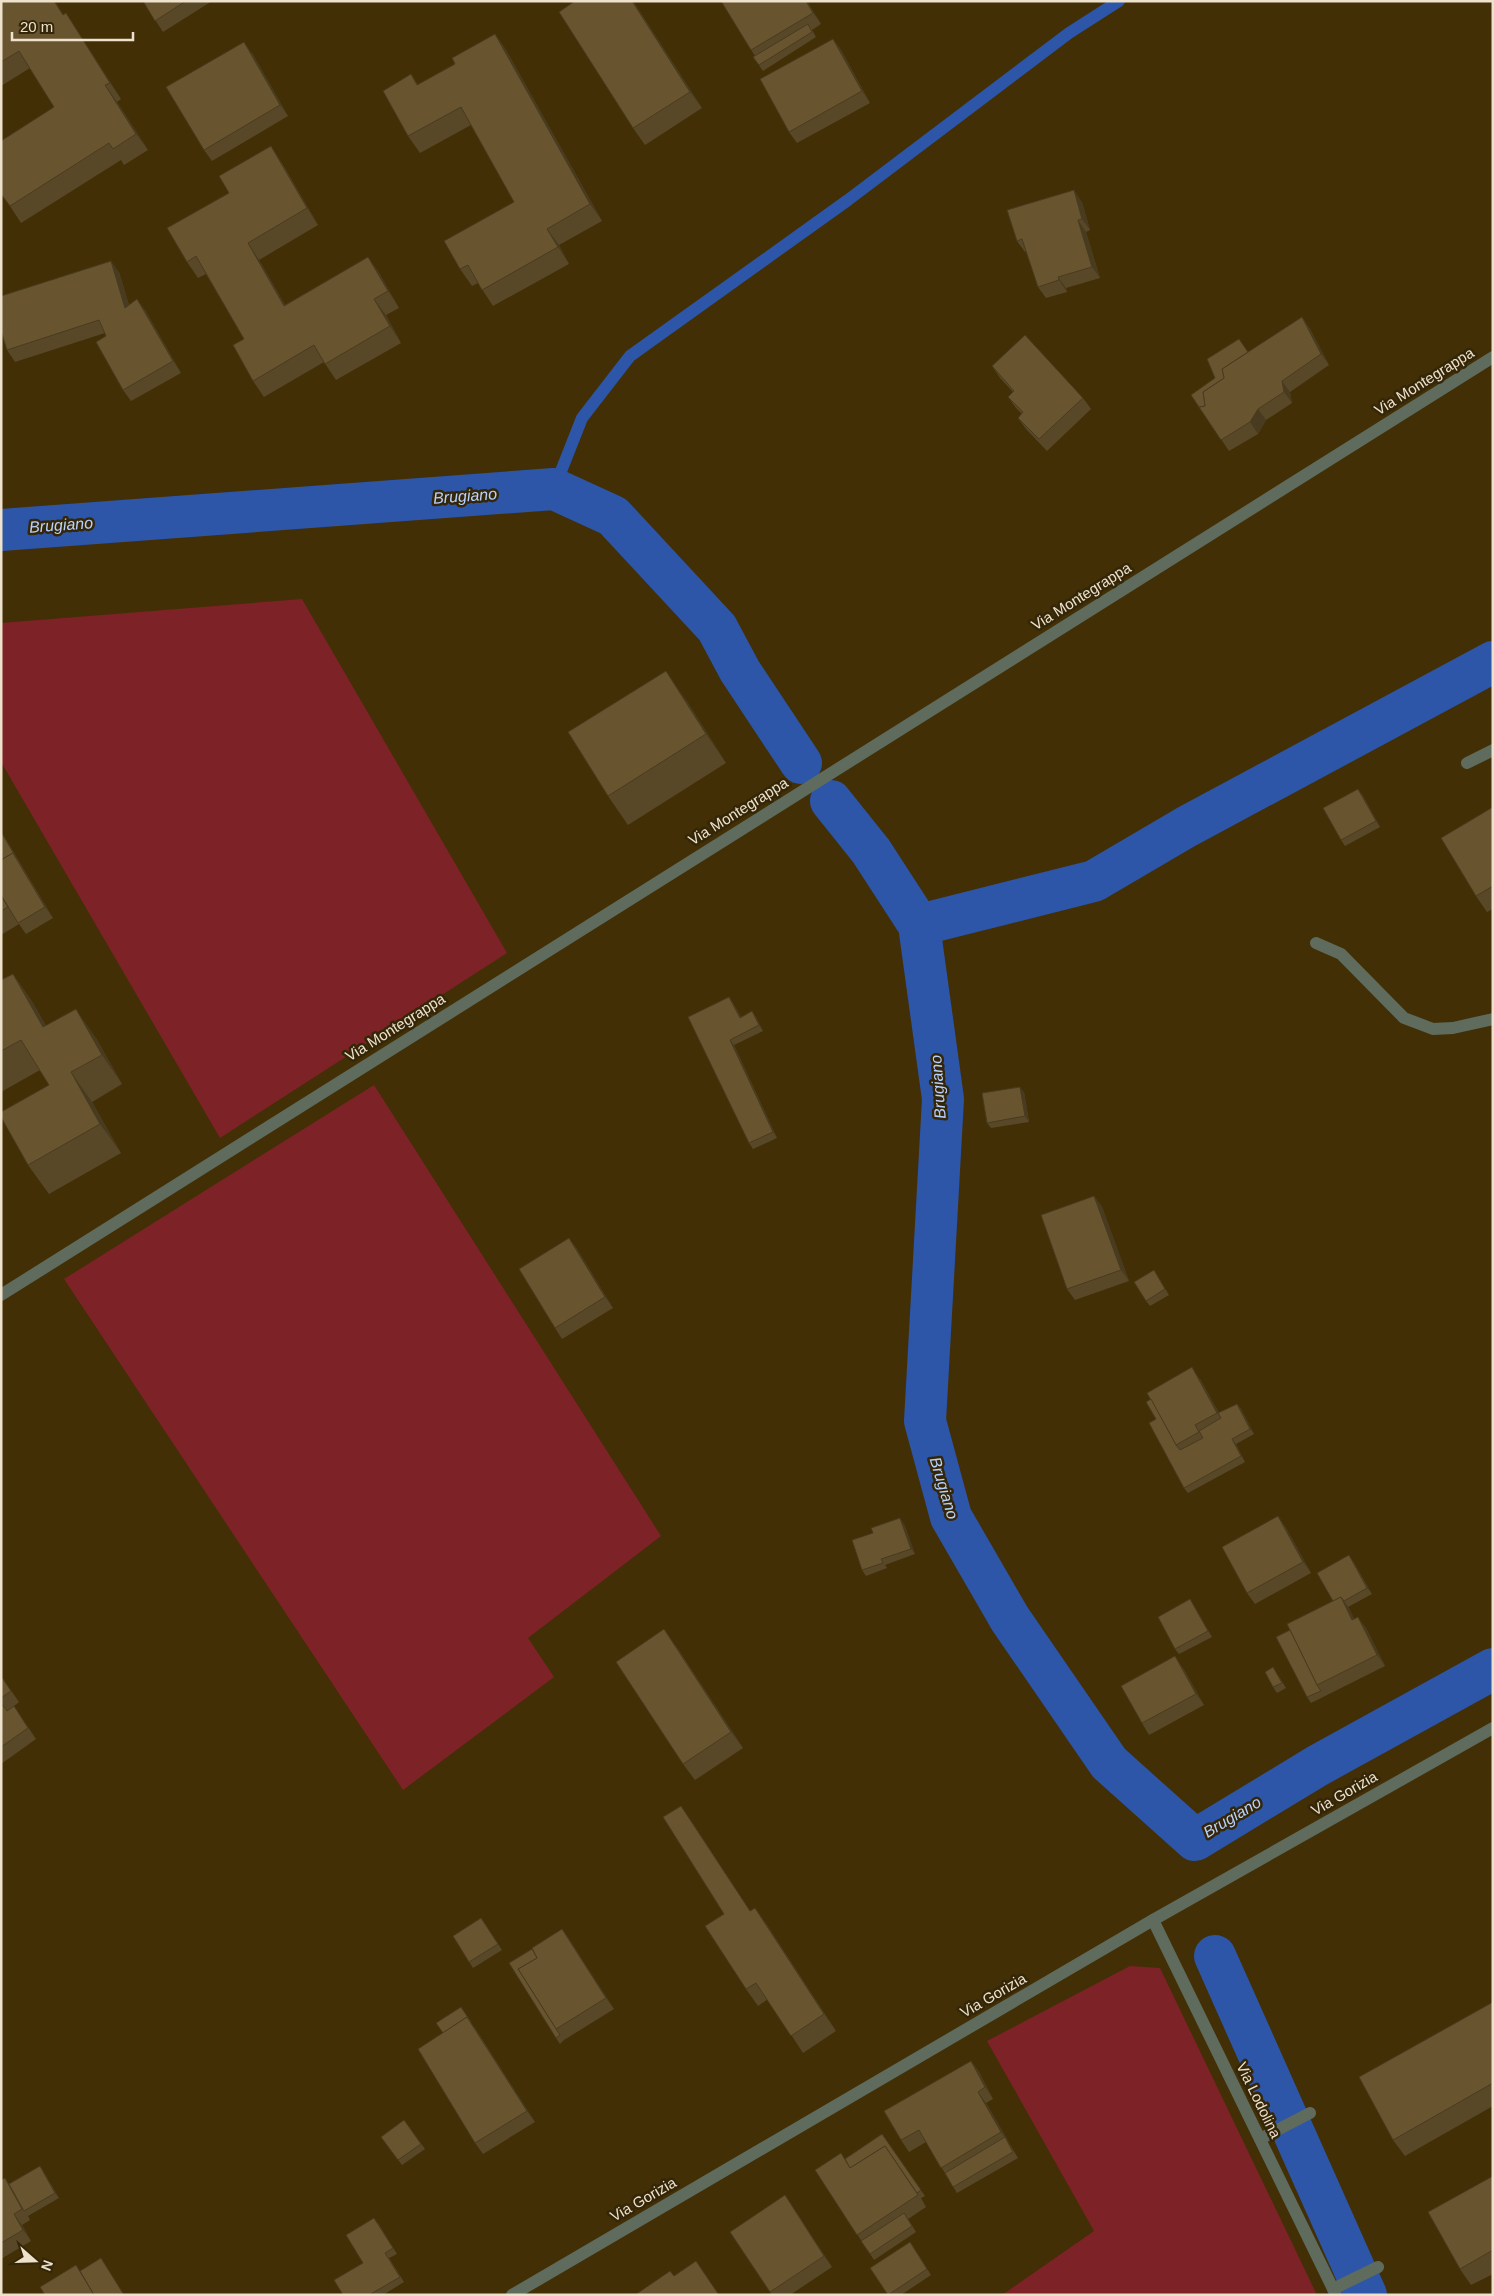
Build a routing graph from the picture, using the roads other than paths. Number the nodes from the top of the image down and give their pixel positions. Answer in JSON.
{"nodes":[{"id":1,"x":1493,"y":357,"type":"edge"},
{"id":2,"x":1493,"y":750,"type":"edge"},
{"id":3,"x":1467,"y":763,"type":"dead end"},
{"id":4,"x":1316,"y":943,"type":"dead end"},
{"id":5,"x":1493,"y":1019,"type":"edge"},
{"id":6,"x":1,"y":1295,"type":"edge"},
{"id":7,"x":1493,"y":1728,"type":"edge"},
{"id":8,"x":1153,"y":1920,"type":"junction"},
{"id":9,"x":1310,"y":2113,"type":"dead end"},
{"id":10,"x":1260,"y":2140,"type":"junction"},
{"id":11,"x":1378,"y":2266,"type":"dead end"},
{"id":12,"x":1335,"y":2292,"type":"edge"},
{"id":13,"x":512,"y":2295,"type":"edge"}],
"edges":[{"from":1,"to":6,"type":"street","name":"Via Montegrappa"},
{"from":2,"to":3,"type":"street"},
{"from":4,"to":5,"type":"street"},
{"from":7,"to":8,"type":"street","name":"Via Gorizia"},
{"from":8,"to":10,"type":"street","name":"Via Lodolina"},
{"from":8,"to":13,"type":"street","name":"Via Gorizia"},
{"from":9,"to":10,"type":"street"},
{"from":10,"to":12,"type":"street","name":"Via Lodolina"},
{"from":11,"to":12,"type":"street"}]}
